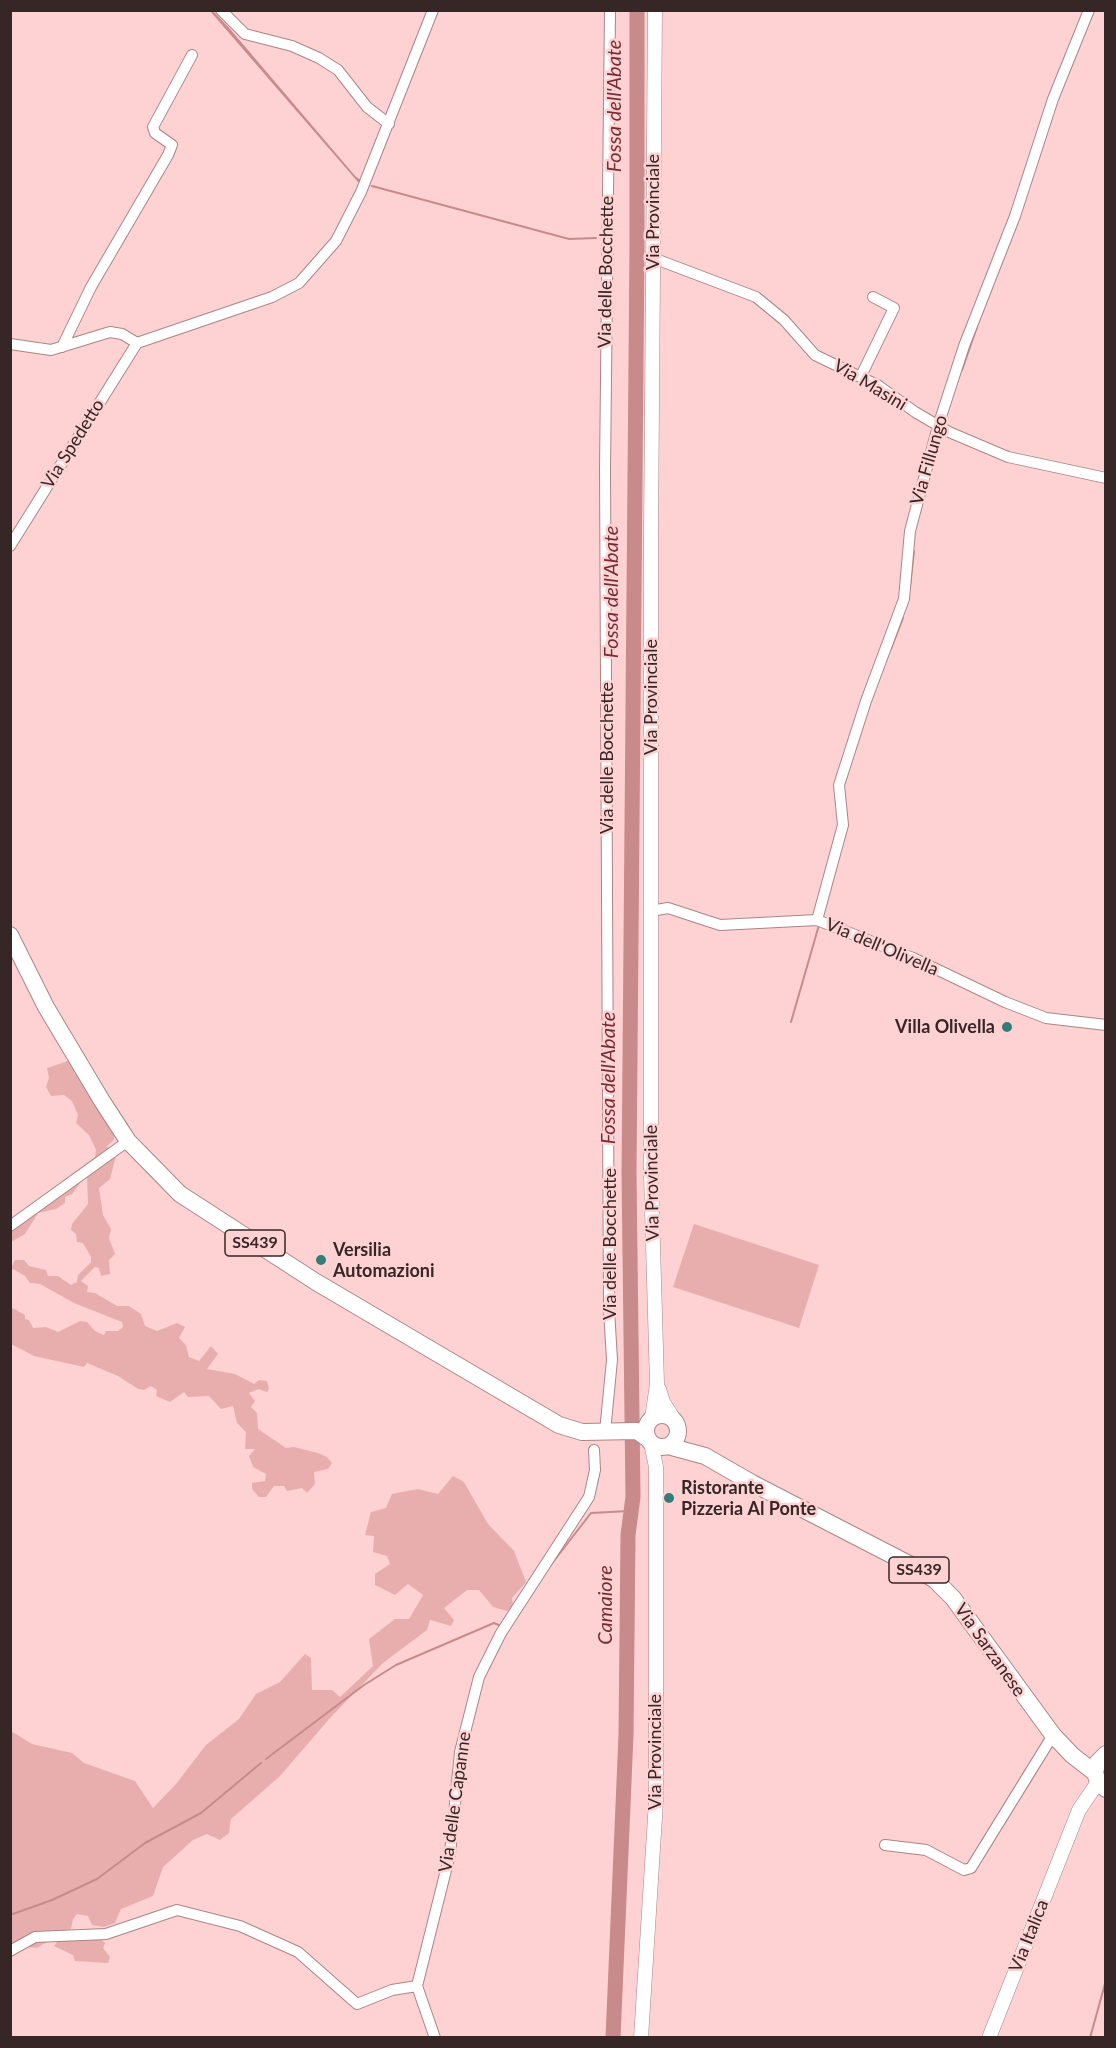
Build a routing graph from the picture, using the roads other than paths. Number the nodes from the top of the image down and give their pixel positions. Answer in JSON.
{"nodes":[{"id":1,"x":221,"y":10,"type":"edge"},
{"id":2,"x":433,"y":10,"type":"edge"},
{"id":3,"x":610,"y":10,"type":"edge"},
{"id":4,"x":655,"y":10,"type":"edge"},
{"id":5,"x":1089,"y":10,"type":"edge"},
{"id":6,"x":192,"y":55,"type":"dead end"},
{"id":7,"x":389,"y":124,"type":"junction"},
{"id":8,"x":653,"y":258,"type":"junction"},
{"id":9,"x":873,"y":297,"type":"dead end"},
{"id":10,"x":137,"y":343,"type":"junction"},
{"id":11,"x":10,"y":344,"type":"edge"},
{"id":12,"x":62,"y":347,"type":"junction"},
{"id":13,"x":861,"y":376,"type":"junction"},
{"id":14,"x":938,"y":426,"type":"junction"},
{"id":15,"x":1106,"y":478,"type":"edge"},
{"id":16,"x":10,"y":546,"type":"edge"},
{"id":17,"x":651,"y":910,"type":"junction"},
{"id":18,"x":817,"y":920,"type":"junction"},
{"id":19,"x":10,"y":935,"type":"edge"},
{"id":20,"x":1106,"y":1025,"type":"edge"},
{"id":21,"x":128,"y":1141,"type":"junction"},
{"id":22,"x":10,"y":1226,"type":"edge"},
{"id":23,"x":657,"y":1384,"type":"junction"},
{"id":24,"x":676,"y":1423,"type":"junction"},
{"id":25,"x":602,"y":1432,"type":"junction"},
{"id":26,"x":653,"y":1435,"type":"junction"},
{"id":27,"x":705,"y":1456,"type":"junction"},
{"id":28,"x":1053,"y":1735,"type":"junction"},
{"id":29,"x":1104,"y":1754,"type":"edge"},
{"id":30,"x":1072,"y":1755,"type":"junction"},
{"id":31,"x":1101,"y":1784,"type":"edge"},
{"id":32,"x":885,"y":1845,"type":"dead end"},
{"id":33,"x":10,"y":1951,"type":"edge"},
{"id":34,"x":417,"y":1986,"type":"junction"},
{"id":35,"x":435,"y":2037,"type":"edge"},
{"id":36,"x":641,"y":2037,"type":"edge"},
{"id":37,"x":989,"y":2037,"type":"edge"}],
"edges":[{"from":1,"to":7,"type":"street"},
{"from":2,"to":7,"type":"street"},
{"from":3,"to":25,"type":"street","name":"Via delle Bocchette"},
{"from":4,"to":8,"type":"main road","name":"Via Provinciale"},
{"from":5,"to":14,"type":"street","name":"Via Fillungo"},
{"from":6,"to":12,"type":"street"},
{"from":7,"to":10,"type":"street"},
{"from":8,"to":13,"type":"street","name":"Via Masini"},
{"from":8,"to":17,"type":"main road","name":"Via Provinciale"},
{"from":9,"to":13,"type":"street"},
{"from":10,"to":12,"type":"street"},
{"from":10,"to":16,"type":"street","name":"Via Spedetto"},
{"from":11,"to":12,"type":"street"},
{"from":13,"to":14,"type":"street","name":"Via Masini"},
{"from":14,"to":15,"type":"street","name":"Via Masini"},
{"from":14,"to":18,"type":"street","name":"Via Fillungo"},
{"from":17,"to":18,"type":"street","name":"Via dell'Olivella"},
{"from":17,"to":23,"type":"main road","name":"Via Provinciale"},
{"from":18,"to":20,"type":"street","name":"Via dell'Olivella"},
{"from":19,"to":21,"type":"main road","number":"SS439"},
{"from":21,"to":22,"type":"street"},
{"from":21,"to":25,"type":"main road","number":"SS439"},
{"from":23,"to":24,"type":"main road","name":"Via Provinciale"},
{"from":23,"to":26,"type":"main road","name":"Via Provinciale"},
{"from":24,"to":26,"type":"main road"},
{"from":24,"to":26,"type":"main road"},
{"from":24,"to":27,"type":"main road","name":"Via Sarzanese"},
{"from":25,"to":26,"type":"main road","number":"SS439"},
{"from":25,"to":34,"type":"street","name":"Via delle Capanne"},
{"from":26,"to":27,"type":"main road","name":"Via Sarzanese","number":"SS439"},
{"from":26,"to":36,"type":"main road","name":"Via Provinciale"},
{"from":27,"to":28,"type":"main road","name":"Via Sarzanese","number":"SS439"},
{"from":28,"to":30,"type":"main road","name":"Via Sarzanese","number":"SS439"},
{"from":28,"to":32,"type":"street"},
{"from":29,"to":30,"type":"main road"},
{"from":29,"to":31,"type":"main road"},
{"from":30,"to":31,"type":"main road","number":"SS439"},
{"from":31,"to":37,"type":"main road","name":"Via Italica"},
{"from":33,"to":34,"type":"street"},
{"from":34,"to":35,"type":"street"}]}
